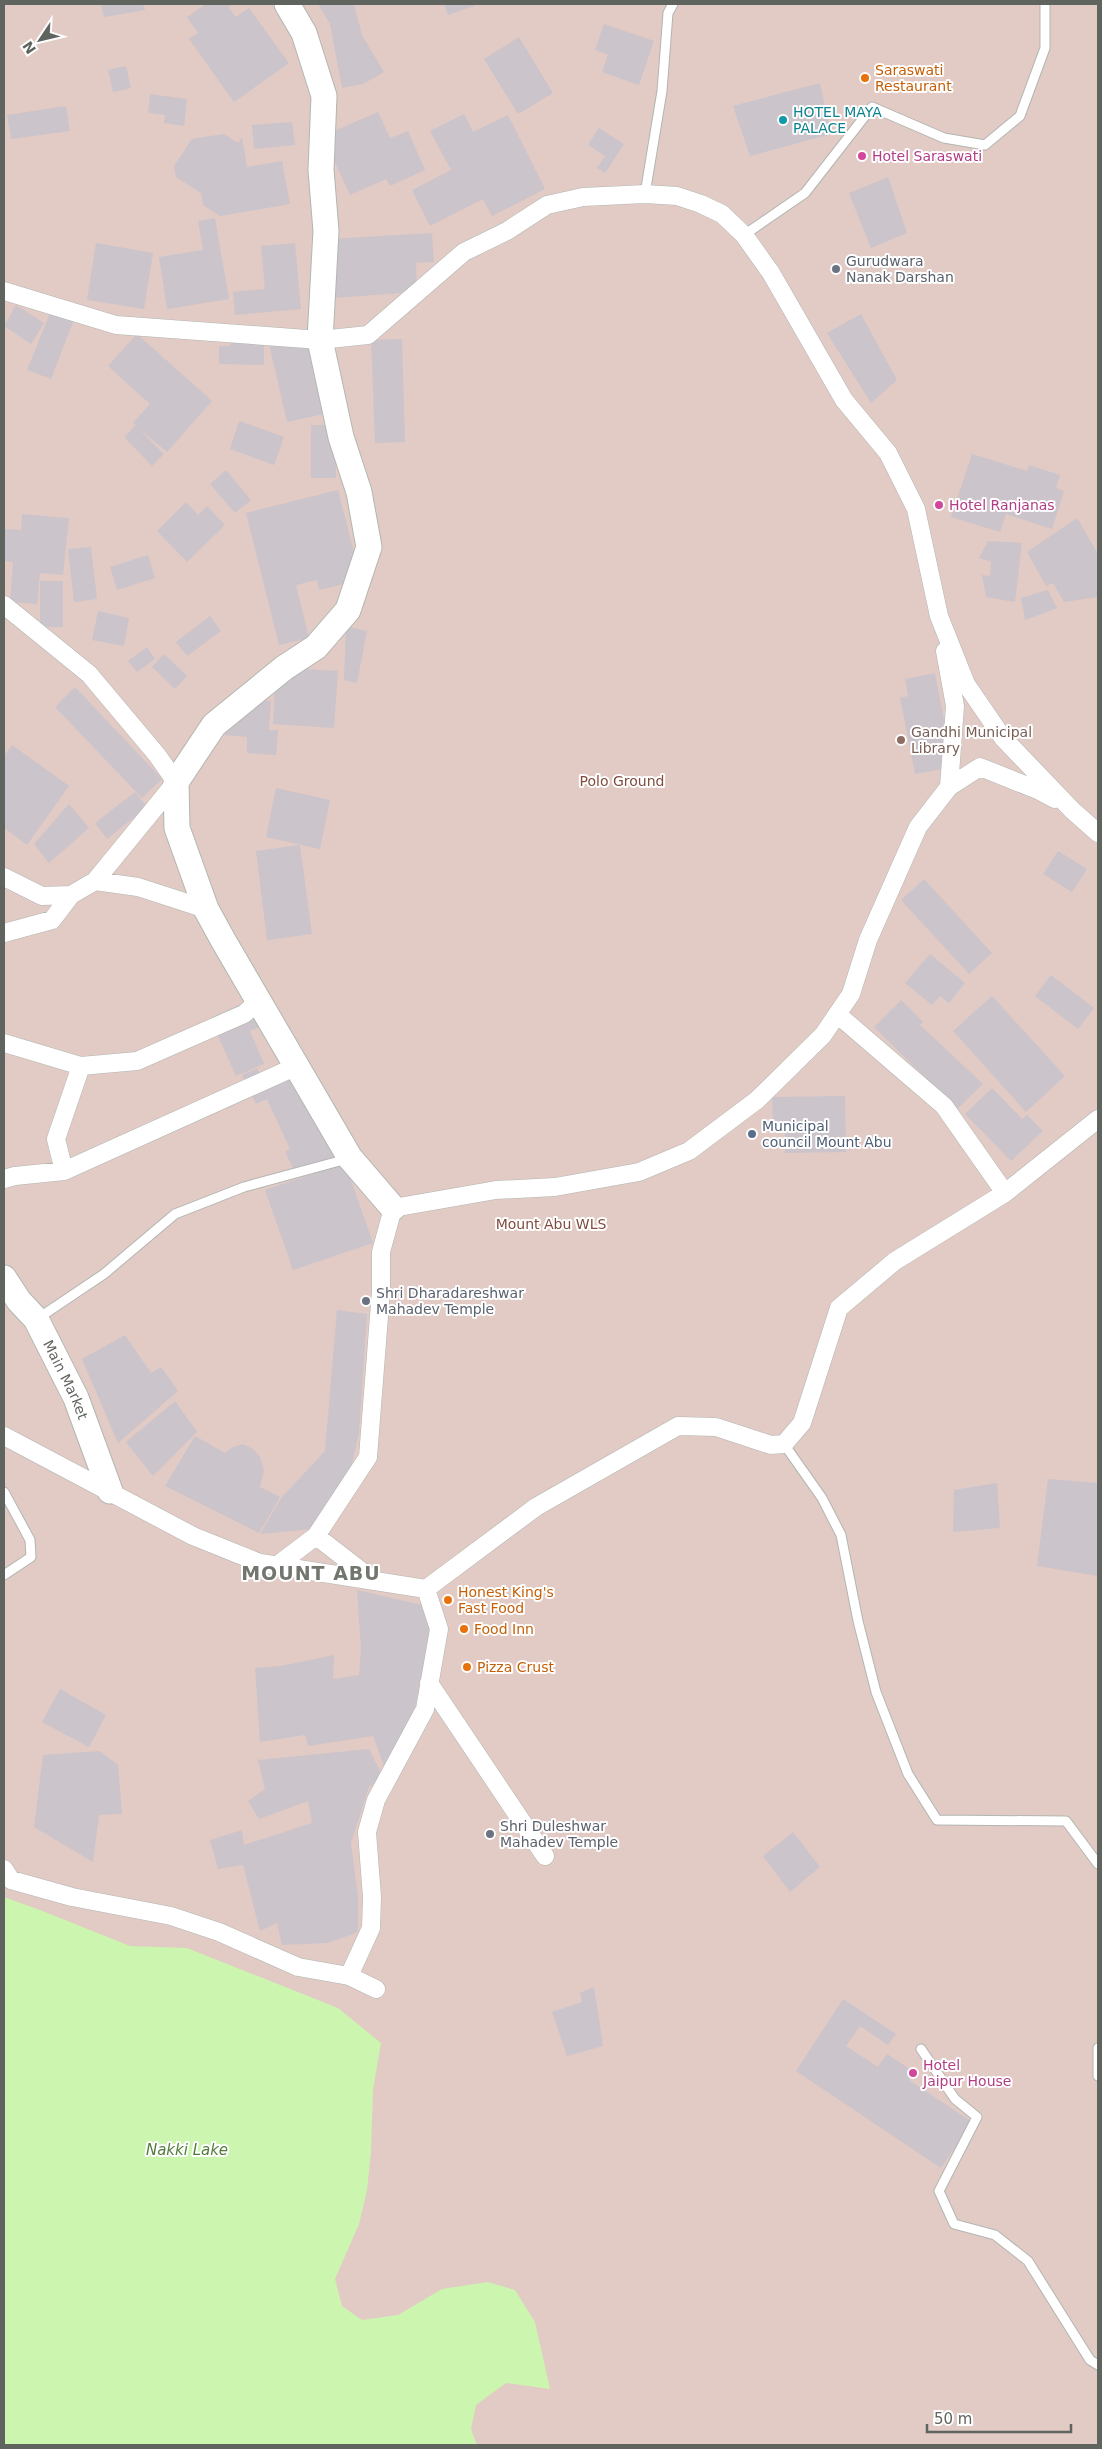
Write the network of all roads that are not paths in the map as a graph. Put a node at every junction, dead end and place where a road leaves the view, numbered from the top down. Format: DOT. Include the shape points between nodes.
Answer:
graph roads {
  1 [pos="287,4"];
  2 [pos="673,4"];
  3 [pos="1045,4"];
  4 [pos="645,194"];
  5 [pos="744,235"];
  6 [pos="4,291"];
  7 [pos="320,340"];
  8 [pos="4,605"];
  9 [pos="938,610"];
  10 [pos="176,782"];
  11 [pos="949,787"];
  12 [pos="1072,810"];
  13 [pos="1098,833"];
  14 [pos="4,877"];
  15 [pos="95,881"];
  16 [pos="71,895"];
  17 [pos="206,909"];
  18 [pos="4,933"];
  19 [pos="260,1000"];
  20 [pos="837,1014"];
  21 [pos="4,1043"];
  22 [pos="80,1066"];
  23 [pos="297,1066"];
  24 [pos="1098,1119"];
  25 [pos="350,1158"];
  26 [pos="64,1171"];
  27 [pos="4,1180"];
  28 [pos="1005,1193"];
  29 [pos="393,1208"];
  30 [pos="4,1278"];
  31 [pos="36,1319"];
  32 [pos="6,1440"];
  33 [pos="784,1444"];
  34 [pos="110,1491"];
  35 [pos="4,1492"];
  36 [pos="316,1536"];
  37 [pos="279,1564"];
  38 [pos="4,1575"];
  39 [pos="374,1581"];
  40 [pos="426,1589"];
  41 [pos="429,1683"];
  42 [pos="545,1856"];
  43 [pos="1098,1864"];
  44 [pos="4,1869"];
  45 [pos="349,1976"];
  46 [pos="376,1989"];
  47 [pos="921,2048"];
  48 [pos="1098,2048"];
  49 [pos="1098,2076"];
  50 [pos="1098,2365"];
  1 -- 7 [label="main road" via="304,33 324,96 321,170 326,231"];
  2 -- 4 [label="lane" via="668,13 662,91"];
  3 -- 5 [label="lane" via="1045,48 1020,116 985,145 944,138 872,107 805,193"];
  4 -- 5 [label="street" via="677,196 701,204 722,214"];
  4 -- 7 [label="street" via="583,197 547,205 507,231 464,252 368,335"];
  5 -- 9 [label="street" via="771,273 844,400 892,461 916,509"];
  6 -- 7 [label="street" via="116,325"];
  7 -- 10 [label="main road" via="341,437 359,492 369,547 348,610 316,647 284,668 214,725"];
  8 -- 10 [label="street" via="90,674 158,755"];
  9 -- 11 [label="street" via="955,706"];
  9 -- 12 [label="street" via="966,684 1003,738"];
  10 -- 15 [label="street"];
  10 -- 17 [label="main road" via="177,828"];
  11 -- 12 [label="street" via="980,767 1040,791"];
  11 -- 20 [label="street" via="918,827 868,940 851,994"];
  12 -- 13 [label="street"];
  14 -- 16 [label="street" via="42,896"];
  15 -- 16 [label="street"];
  15 -- 17 [label="street" via="138,887"];
  16 -- 18 [label="street" via="52,920"];
  17 -- 19 [label="main road"];
  19 -- 22 [label="street" via="244,1014 137,1060"];
  19 -- 23 [label="main road"];
  20 -- 28 [label="street" via="944,1106"];
  20 -- 29 [label="street" via="823,1035 757,1100 689,1151 639,1172 555,1187 496,1190"];
  21 -- 22 [label="street"];
  22 -- 26 [label="street" via="56,1138"];
  23 -- 25 [label="main road"];
  23 -- 26 [label="street"];
  24 -- 28 [label="street"];
  25 -- 29 [label="main road"];
  25 -- 31 [label="lane" via="244,1188 175,1214 104,1274"];
  26 -- 27 [label="street"];
  28 -- 33 [label="street" via="895,1261 839,1308 802,1423"];
  29 -- 36 [label="street" via="381,1252 381,1292 368,1457"];
  30 -- 31 [label="main road, Main Market"];
  31 -- 34 [label="main road, Main Market" via="76,1398"];
  32 -- 34 [label="street"];
  33 -- 40 [label="street" via="771,1445 716,1427 678,1426 536,1506"];
  33 -- 43 [label="lane" via="822,1498 841,1535 876,1692 908,1774 937,1820 1066,1821"];
  34 -- 37 [label="street" via="193,1536 260,1562"];
  35 -- 38 [label="lane" via="30,1540 31,1557"];
  36 -- 37 [label="street"];
  36 -- 39 [label="street"];
  37 -- 39 [label="street"];
  39 -- 40 [label="street"];
  40 -- 41 [label="street" via="439,1629"];
  41 -- 42 [label="street"];
  41 -- 45 [label="street" via="424,1709 376,1800 367,1832 371,1928"];
  44 -- 45 [label="street" via="11,1880 72,1897 171,1916 219,1932 298,1967"];
  45 -- 46 [label="street"];
  47 -- 50 [label="lane" via="955,2099 977,2117 939,2191 954,2224 995,2235 1028,2261 1090,2360"];
  48 -- 49 [label="lane"];
}
